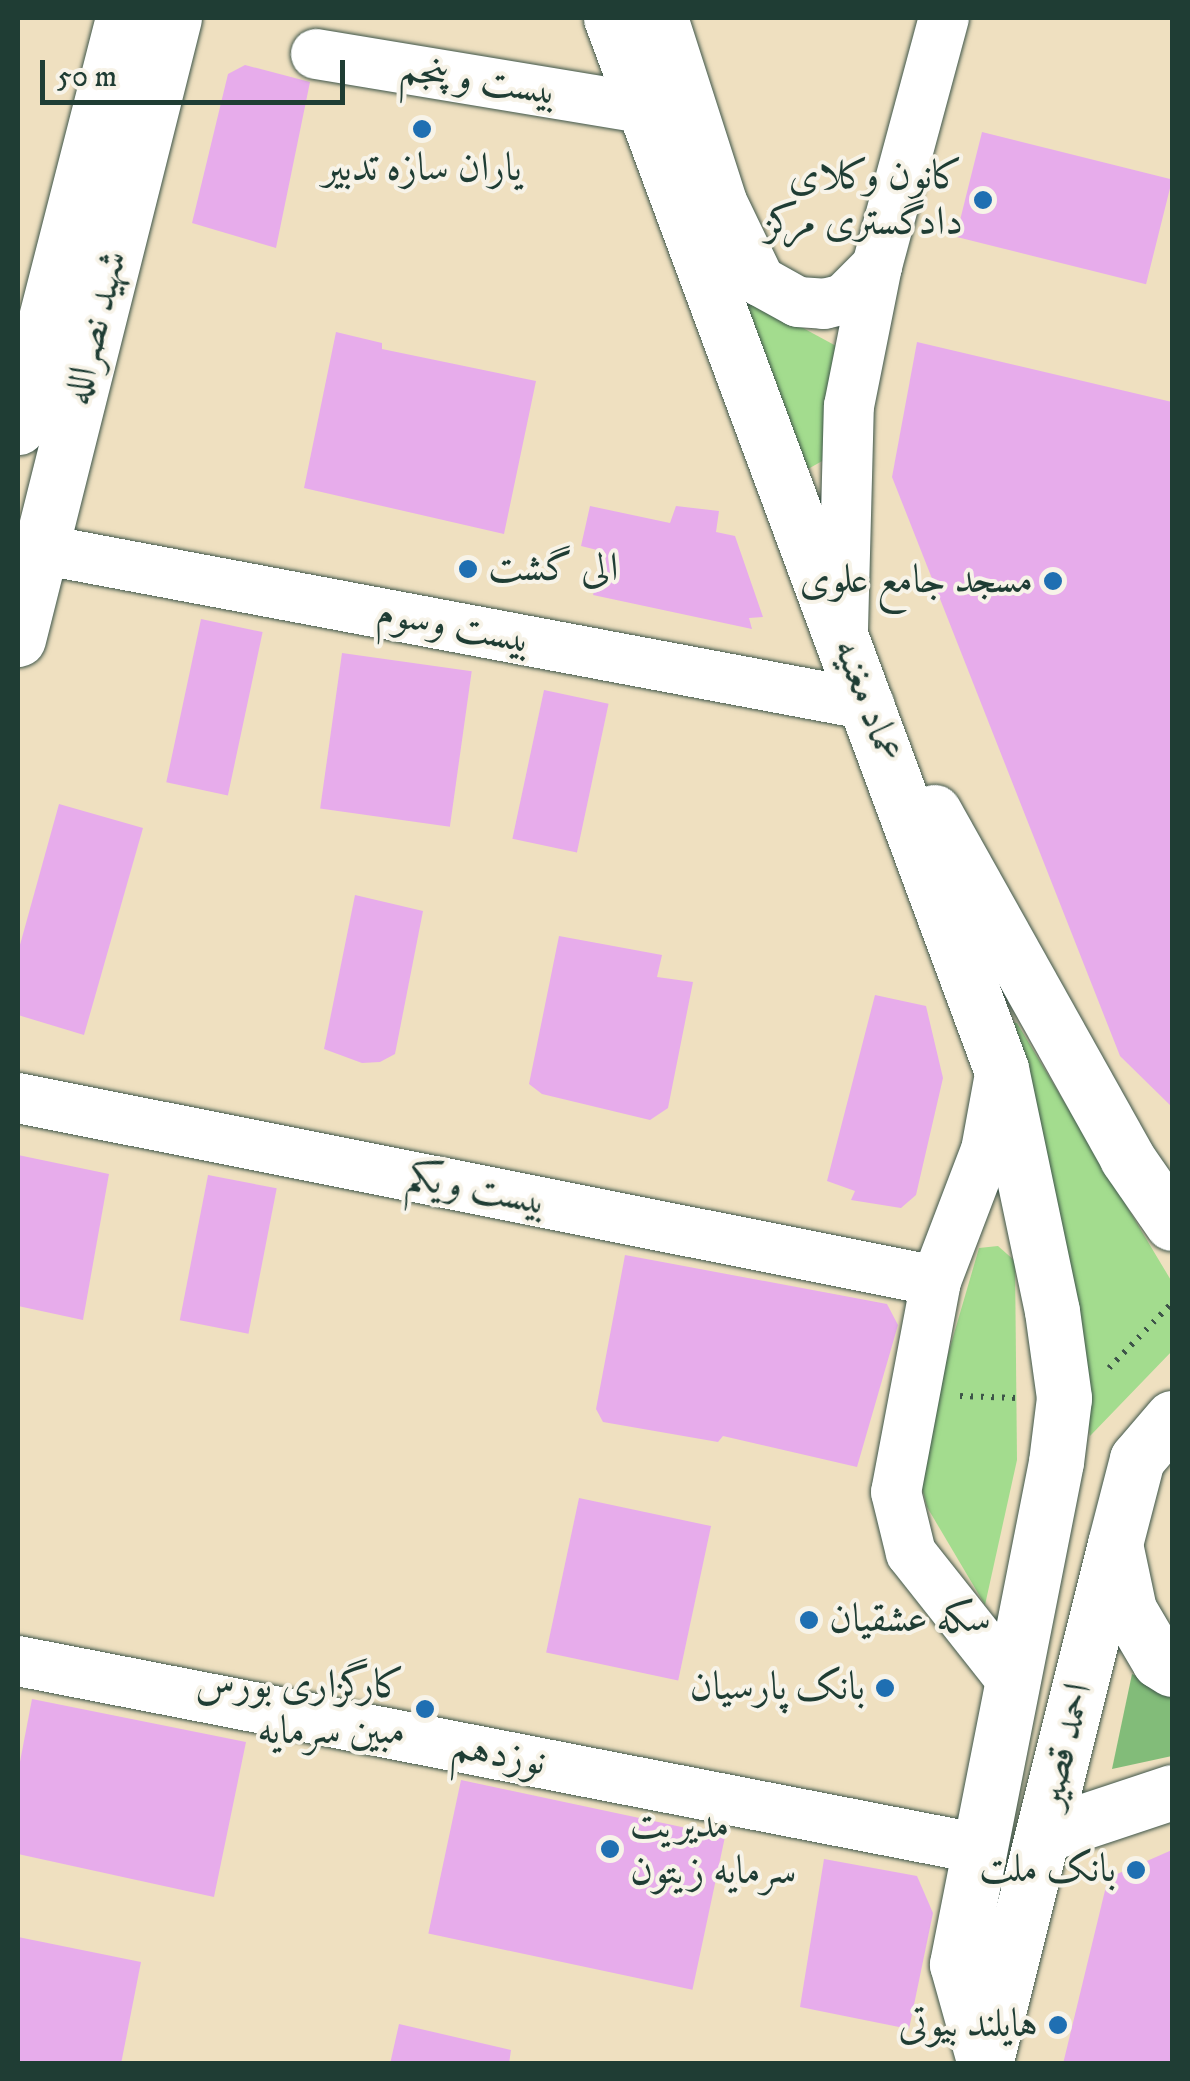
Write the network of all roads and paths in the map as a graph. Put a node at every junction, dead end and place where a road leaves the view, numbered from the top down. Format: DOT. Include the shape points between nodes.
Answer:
graph roads {
  1 [pos="611,18"];
  2 [pos="663,18"];
  3 [pos="944,18"];
  4 [pos="151,19"];
  5 [pos="316,54"];
  6 [pos="642,108"];
  7 [pos="702,208"];
  8 [pos="877,266"];
  9 [pos="18,427"];
  10 [pos="29,547"];
  11 [pos="843,637"];
  12 [pos="18,639"];
  13 [pos="869,706"];
  14 [pos="900,786"];
  15 [pos="1001,1069"];
  16 [pos="18,1098"];
  17 [pos="1150,1161"];
  18 [pos="1172,1224"];
  19 [pos="936,1282"];
  20 [pos="1172,1303"];
  21 [pos="1106,1371"];
  22 [pos="948,1396"];
  23 [pos="1024,1398"];
  24 [pos="1172,1418"];
  25 [pos="1115,1544"];
  26 [pos="18,1661"];
  27 [pos="1172,1669"];
  28 [pos="1010,1677"];
  29 [pos="1172,1792"];
  30 [pos="1043,1835"];
  31 [pos="981,1849"];
  32 [pos="985,2064"];
  1 -- 6 [label="main road, عماد مغنیه"];
  2 -- 7 [label="street, عماد مغنیه"];
  3 -- 8 [label="street"];
  4 -- 9 [label="main road, شهید نصرالله"];
  4 -- 10 [label="main road, شهید نصرالله"];
  5 -- 6 [label="street, بیست و پنجم"];
  6 -- 7 [label="main road, عماد مغنیه"];
  7 -- 8 [label="street, عماد مغنیه" via="773,292 798,302 844,298"];
  7 -- 11 [label="main road, عماد مغنیه"];
  8 -- 11 [label="street" via="844,452"];
  10 -- 12 [label="main road, شهید نصرالله"];
  10 -- 13 [label="street, بیست وسوم"];
  11 -- 13 [label="main road, عماد مغنیه"];
  13 -- 14 [label="main road, عماد مغنیه"];
  14 -- 15 [label="main road"];
  14 -- 17 [label="main road, عماد مغنیه" via="939,814"];
  15 -- 19 [label="street" via="986,1150"];
  15 -- 28 [label="main road" via="1064,1398"];
  16 -- 19 [label="street, بیست ویکم"];
  17 -- 18 [label="main road, عماد مغنیه"];
  19 -- 28 [label="street" via="896,1492 912,1553"];
  20 -- 21 [label="path"];
  22 -- 23 [label="path"];
  24 -- 25 [label="main road, احمد قصیر" via="1137,1459"];
  25 -- 27 [label="main road" via="1129,1610 1159,1660"];
  25 -- 30 [label="main road, احمد قصیر"];
  26 -- 31 [label="street, نوزدهم"];
  28 -- 31 [label="main road"];
  29 -- 30 [label="main road"];
  30 -- 32 [label="main road, احمد قصیر"];
  31 -- 32 [label="main road" via="957,1964"];
}
